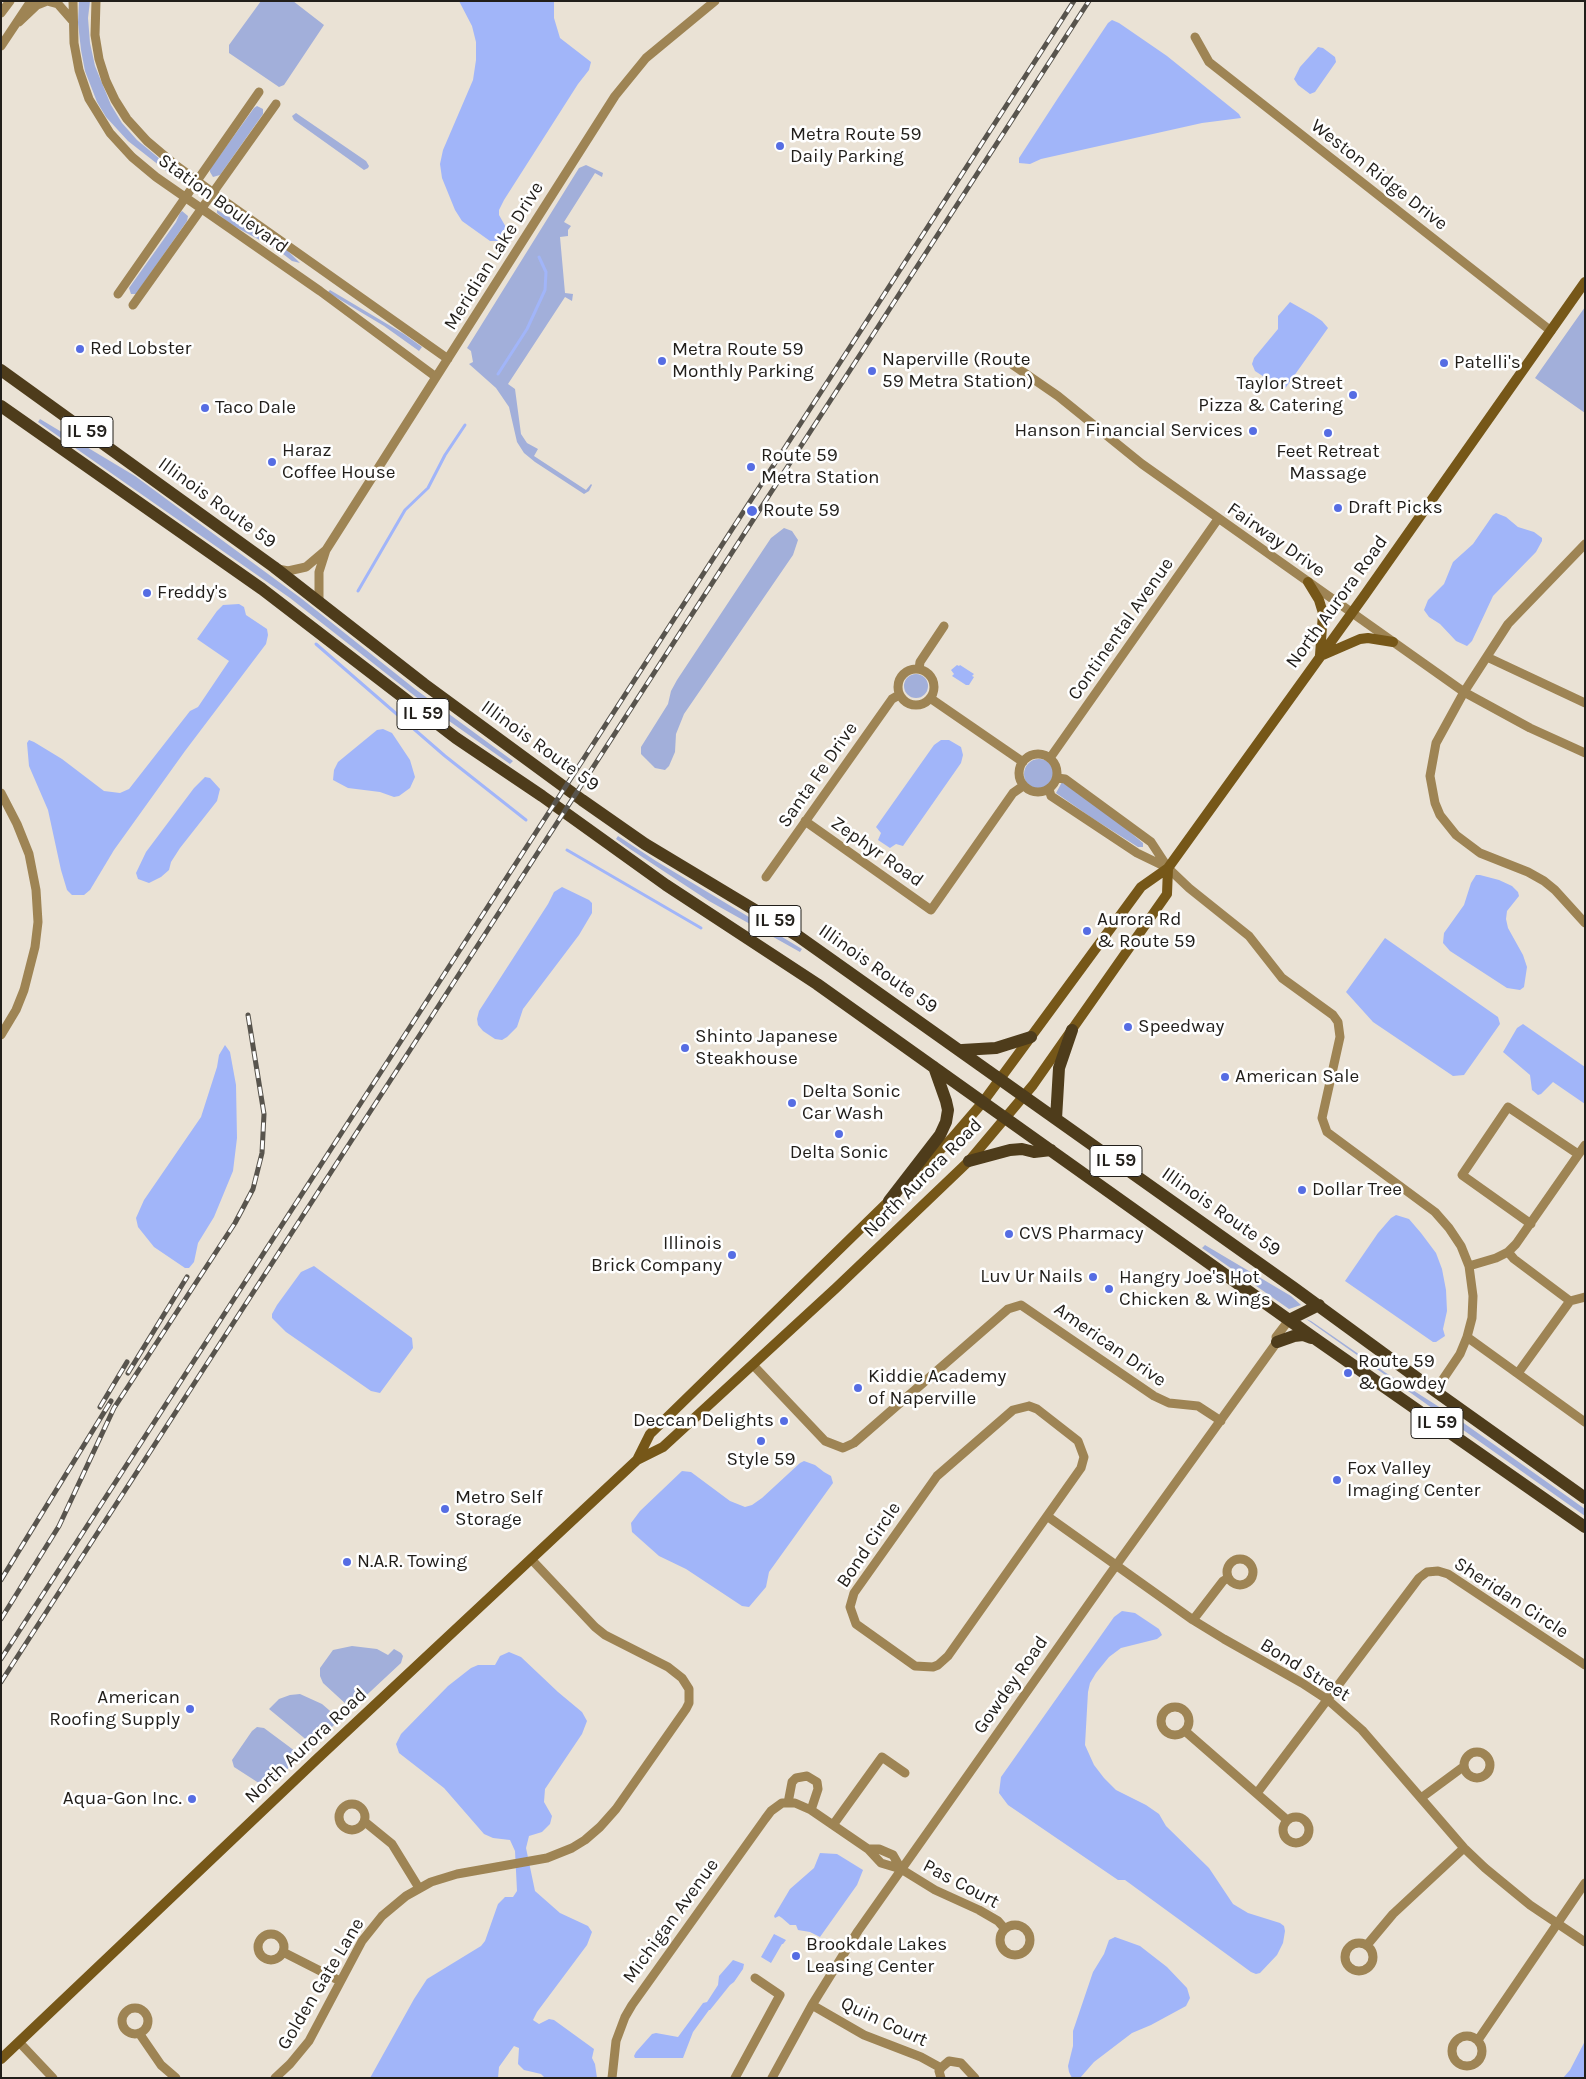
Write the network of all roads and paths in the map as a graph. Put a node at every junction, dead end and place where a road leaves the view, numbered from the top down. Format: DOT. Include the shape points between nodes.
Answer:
graph roads {
  1 [pos="10,1"];
  2 [pos="31,1"];
  3 [pos="73,1"];
  4 [pos="96,1"];
  5 [pos="715,1"];
  6 [pos="1,13"];
  7 [pos="72,20"];
  8 [pos="19,22"];
  9 [pos="1196,37"];
  10 [pos="1,46"];
  11 [pos="259,92"];
  12 [pos="276,104"];
  13 [pos="197,181"];
  14 [pos="214,193"];
  15 [pos="186,198"];
  16 [pos="202,210"];
  17 [pos="1585,282"];
  18 [pos="118,294"];
  19 [pos="133,305"];
  20 [pos="1551,331"];
  21 [pos="448,359"];
  22 [pos="1013,365"];
  23 [pos="1,370"];
  24 [pos="436,377"];
  25 [pos="1,406"];
  26 [pos="1218,519"];
  27 [pos="1585,544"];
  28 [pos="326,550"];
  29 [pos="274,567"];
  30 [pos="1308,582"];
  31 [pos="318,601"];
  32 [pos="1352,613"];
  33 [pos="944,626"];
  34 [pos="1393,642"];
  35 [pos="1320,656"];
  36 [pos="1487,657"];
  37 [pos="919,669"];
  38 [pos="1464,692"];
  39 [pos="899,695"];
  40 [pos="930,698"];
  41 [pos="1585,703"];
  42 [pos="1585,753"];
  43 [pos="1050,758"];
  44 [pos="1022,762"];
  45 [pos="1057,778"];
  46 [pos="1023,786"];
  47 [pos="1049,789"];
  48 [pos="1,793"];
  49 [pos="805,821"];
  50 [pos="1168,868"];
  51 [pos="766,877"];
  52 [pos="1585,923"];
  53 [pos="1072,1030"];
  54 [pos="1,1035"];
  55 [pos="1031,1037"];
  56 [pos="962,1050"];
  57 [pos="934,1067"];
  58 [pos="1000,1079"];
  59 [pos="1024,1096"];
  60 [pos="983,1102"];
  61 [pos="1056,1118"];
  62 [pos="1006,1119"];
  63 [pos="1585,1145"];
  64 [pos="1050,1150"];
  65 [pos="1578,1154"];
  66 [pos="969,1161"];
  67 [pos="889,1201"];
  68 [pos="1531,1224"];
  69 [pos="1508,1252"];
  70 [pos="1469,1266"];
  71 [pos="1585,1297"];
  72 [pos="1570,1301"];
  73 [pos="1319,1305"];
  74 [pos="1289,1320"];
  75 [pos="1467,1337"];
  76 [pos="1317,1340"];
  77 [pos="1277,1342"];
  78 [pos="753,1365"];
  79 [pos="1518,1373"];
  80 [pos="1435,1392"];
  81 [pos="1221,1420"];
  82 [pos="1585,1422"];
  83 [pos="637,1460"];
  84 [pos="1585,1498"];
  85 [pos="1047,1516"];
  86 [pos="1585,1527"];
  87 [pos="531,1559"];
  88 [pos="1116,1566"];
  89 [pos="1228,1578"];
  90 [pos="1193,1620"];
  91 [pos="1585,1665"];
  92 [pos="1328,1700"];
  93 [pos="1185,1731"];
  94 [pos="1464,1767"];
  95 [pos="905,1773"];
  96 [pos="1257,1793"];
  97 [pos="1421,1798"];
  98 [pos="788,1803"];
  99 [pos="811,1810"];
  100 [pos="1287,1820"];
  101 [pos="365,1822"];
  102 [pos="833,1825"];
  103 [pos="1464,1848"];
  104 [pos="901,1869"];
  105 [pos="1585,1883"];
  106 [pos="419,1888"];
  107 [pos="1557,1924"];
  108 [pos="1005,1929"];
  109 [pos="1585,1942"];
  110 [pos="1367,1945"];
  111 [pos="283,1952"];
  112 [pos="755,1978"];
  113 [pos="340,1981"];
  114 [pos="812,2006"];
  115 [pos="140,2033"];
  116 [pos="1478,2040"];
  117 [pos="19,2042"];
  118 [pos="1,2059"];
  119 [pos="941,2068"];
  120 [pos="53,2078"];
  121 [pos="176,2078"];
  122 [pos="275,2078"];
  123 [pos="612,2078"];
  124 [pos="735,2078"];
  125 [pos="772,2078"];
  126 [pos="941,2078"];
  127 [pos="975,2078"];
  1 -- 6 [label="street"];
  2 -- 8 [label="street"];
  3 -- 7 [label="street, Station Boulevard"];
  4 -- 13 [label="street, Station Boulevard" via="98,59 115,100 147,141"];
  5 -- 21 [label="street, Meridian Lake Drive" via="646,58 615,96"];
  7 -- 8 [label="street" via="58,4 47,1 37,5"];
  7 -- 15 [label="street, Station Boulevard" via="79,70 100,119 132,157"];
  8 -- 10 [label="street"];
  9 -- 20 [label="street, Weston Ridge Drive" via="1209,62"];
  11 -- 13 [label="street"];
  12 -- 14 [label="street"];
  13 -- 14 [label="street, Station Boulevard"];
  13 -- 15 [label="street"];
  14 -- 16 [label="street"];
  14 -- 21 [label="street, Station Boulevard"];
  15 -- 16 [label="street, Station Boulevard"];
  15 -- 18 [label="street"];
  16 -- 19 [label="street"];
  16 -- 24 [label="street, Station Boulevard" via="320,291"];
  17 -- 20 [label="main road, North Aurora Road"];
  20 -- 32 [label="main road, North Aurora Road"];
  21 -- 24 [label="street, Meridian Lake Drive"];
  22 -- 26 [label="street, Fairway Drive"];
  23 -- 29 [label="main road, Illinois Route 59 / IL 59"];
  24 -- 28 [label="street, Meridian Lake Drive"];
  25 -- 57 [label="main road, Illinois Route 59 / IL 59" via="262,589 456,738"];
  26 -- 30 [label="street, Fairway Drive"];
  26 -- 43 [label="street, Continental Avenue"];
  27 -- 36 [label="street" via="1508,624"];
  28 -- 29 [label="street, Meridian Lake Drive" via="302,568 288,571"];
  28 -- 31 [label="street, Meridian Lake Drive" via="319,572"];
  29 -- 31 [label="main road, Illinois Route 59 / IL 59"];
  30 -- 32 [label="street, Fairway Drive"];
  30 -- 35 [label="main road" via="1323,613"];
  31 -- 56 [label="main road, Illinois Route 59 / IL 59" via="432,690 616,824 798,936"];
  32 -- 34 [label="street, Fairway Drive"];
  32 -- 35 [label="main road, North Aurora Road"];
  33 -- 37 [label="street" via="920,662"];
  34 -- 35 [label="main road" via="1360,639"];
  34 -- 38 [label="street, Fairway Drive"];
  35 -- 50 [label="main road, North Aurora Road"];
  36 -- 38 [label="street"];
  36 -- 41 [label="street"];
  37 -- 39 [label="street" via="908,670 900,678"];
  37 -- 40 [label="street" via="933,680"];
  38 -- 42 [label="street, Fairway Drive"];
  38 -- 52 [label="street" via="1433,750 1430,776 1440,815 1467,845 1544,881"];
  39 -- 40 [label="street" via="914,705"];
  39 -- 49 [label="street, Santa Fe Drive" via="892,699"];
  40 -- 44 [label="street"];
  43 -- 44 [label="street" via="1034,754"];
  43 -- 45 [label="street" via="1056,767"];
  44 -- 46 [label="street" via="1019,774"];
  45 -- 47 [label="street"];
  45 -- 50 [label="street" via="1065,779 1151,842"];
  46 -- 47 [label="street" via="1032,792"];
  46 -- 49 [label="street, Zephyr Road" via="1013,793 931,910"];
  47 -- 50 [label="street" via="1051,796 1136,853"];
  48 -- 54 [label="street" via="29,854 38,922 24,990"];
  49 -- 51 [label="street, Santa Fe Drive"];
  50 -- 53 [label="main road, North Aurora Road" via="1167,894"];
  50 -- 55 [label="main road, North Aurora Road" via="1141,887"];
  50 -- 70 [label="street" via="1239,926 1282,978 1333,1015 1338,1022 1340,1037 1322,1118 1326,1132 1435,1212 1461,1246"];
  53 -- 59 [label="main road, North Aurora Road"];
  53 -- 61 [label="main road" via="1059,1068"];
  55 -- 56 [label="main road" via="996,1048"];
  55 -- 58 [label="main road, North Aurora Road"];
  56 -- 58 [label="main road, Illinois Route 59 / IL 59"];
  57 -- 60 [label="main road, Illinois Route 59 / IL 59"];
  57 -- 67 [label="main road" via="948,1110 946,1122 940,1135"];
  58 -- 59 [label="main road, Illinois Route 59 / IL 59"];
  58 -- 60 [label="main road, North Aurora Road"];
  59 -- 61 [label="main road, Illinois Route 59 / IL 59"];
  59 -- 62 [label="main road, North Aurora Road"];
  60 -- 62 [label="main road, Illinois Route 59 / IL 59"];
  60 -- 67 [label="main road, North Aurora Road" via="939,1152"];
  61 -- 73 [label="main road, Illinois Route 59 / IL 59"];
  62 -- 64 [label="main road, Illinois Route 59 / IL 59"];
  62 -- 66 [label="main road, North Aurora Road"];
  63 -- 65 [label="street"];
  64 -- 66 [label="main road" via="1010,1150"];
  64 -- 74 [label="main road, Illinois Route 59 / IL 59"];
  65 -- 68 [label="street"];
  65 -- 68 [label="street" via="1508,1107 1467,1167 1462,1175"];
  66 -- 78 [label="main road, North Aurora Road"];
  67 -- 83 [label="main road, North Aurora Road" via="650,1434"];
  68 -- 69 [label="street"];
  69 -- 70 [label="street"];
  69 -- 72 [label="street"];
  70 -- 75 [label="street" via="1473,1296"];
  71 -- 72 [label="street"];
  72 -- 79 [label="street"];
  73 -- 74 [label="main road"];
  73 -- 80 [label="main road, Illinois Route 59 / IL 59"];
  74 -- 76 [label="main road, Illinois Route 59 / IL 59"];
  74 -- 77 [label="street, Gowdey Road" via="1276,1337"];
  75 -- 79 [label="street"];
  75 -- 80 [label="street"];
  76 -- 77 [label="main road" via="1303,1335"];
  76 -- 86 [label="main road, Illinois Route 59 / IL 59"];
  77 -- 81 [label="street, Gowdey Road"];
  78 -- 81 [label="street, American Drive" via="825,1441 843,1448 854,1443 1008,1309 1021,1304 1154,1396 1169,1403 1198,1406"];
  78 -- 83 [label="main road, North Aurora Road" via="663,1447"];
  79 -- 82 [label="street"];
  80 -- 84 [label="main road, Illinois Route 59 / IL 59"];
  81 -- 88 [label="street, Gowdey Road"];
  83 -- 87 [label="main road, North Aurora Road"];
  85 -- 85 [label="street, Bond Circle" via="948,1656 938,1665 924,1668 911,1664 854,1620 850,1607 854,1592 937,1476 1004,1417 1022,1407 1037,1409 1074,1436 1083,1452 1081,1468"];
  85 -- 88 [label="street, Bond Street"];
  87 -- 106 [label="street, Golden Gate Lane" via="605,1635 676,1673 686,1684 689,1703 681,1719 608,1819 585,1840 541,1860 457,1874"];
  87 -- 117 [label="main road, North Aurora Road"];
  88 -- 90 [label="street, Bond Street"];
  88 -- 104 [label="street, Gowdey Road"];
  89 -- 90 [label="street"];
  90 -- 92 [label="street, Bond Street"];
  91 -- 92 [label="street, Sheridan Circle" via="1448,1574 1432,1571 1419,1578"];
  92 -- 96 [label="street, Sheridan Circle"];
  92 -- 97 [label="street, Bond Street" via="1362,1730"];
  93 -- 96 [label="street"];
  94 -- 97 [label="street"];
  95 -- 102 [label="street" via="882,1757"];
  96 -- 100 [label="street"];
  97 -- 103 [label="street, Bond Street"];
  98 -- 99 [label="street"];
  98 -- 99 [label="street" via="792,1782 807,1776 817,1782 818,1789"];
  98 -- 123 [label="street, Michigan Avenue" via="782,1803 765,1818 624,2017 616,2040"];
  99 -- 102 [label="street"];
  101 -- 106 [label="street" via="392,1844"];
  102 -- 104 [label="street" via="868,1849 893,1855"];
  103 -- 107 [label="street, Bond Street" via="1507,1888"];
  103 -- 110 [label="street" via="1393,1914"];
  104 -- 108 [label="street, Pas Court" via="935,1890 979,1910"];
  104 -- 114 [label="street, Gowdey Road"];
  105 -- 107 [label="street"];
  106 -- 113 [label="street, Golden Gate Lane" via="372,1926"];
  107 -- 109 [label="street, Bond Street"];
  107 -- 116 [label="street"];
  111 -- 113 [label="street"];
  112 -- 124 [label="street" via="780,1995"];
  113 -- 122 [label="street, Golden Gate Lane" via="309,2041"];
  114 -- 119 [label="street, Quin Court" via="864,2035"];
  114 -- 125 [label="street, Gowdey Road"];
  115 -- 121 [label="street" via="161,2065"];
  117 -- 118 [label="main road, North Aurora Road"];
  117 -- 120 [label="street"];
  119 -- 126 [label="street, Quin Court"];
  119 -- 127 [label="street, Quin Court" via="949,2061 961,2063"];
}
